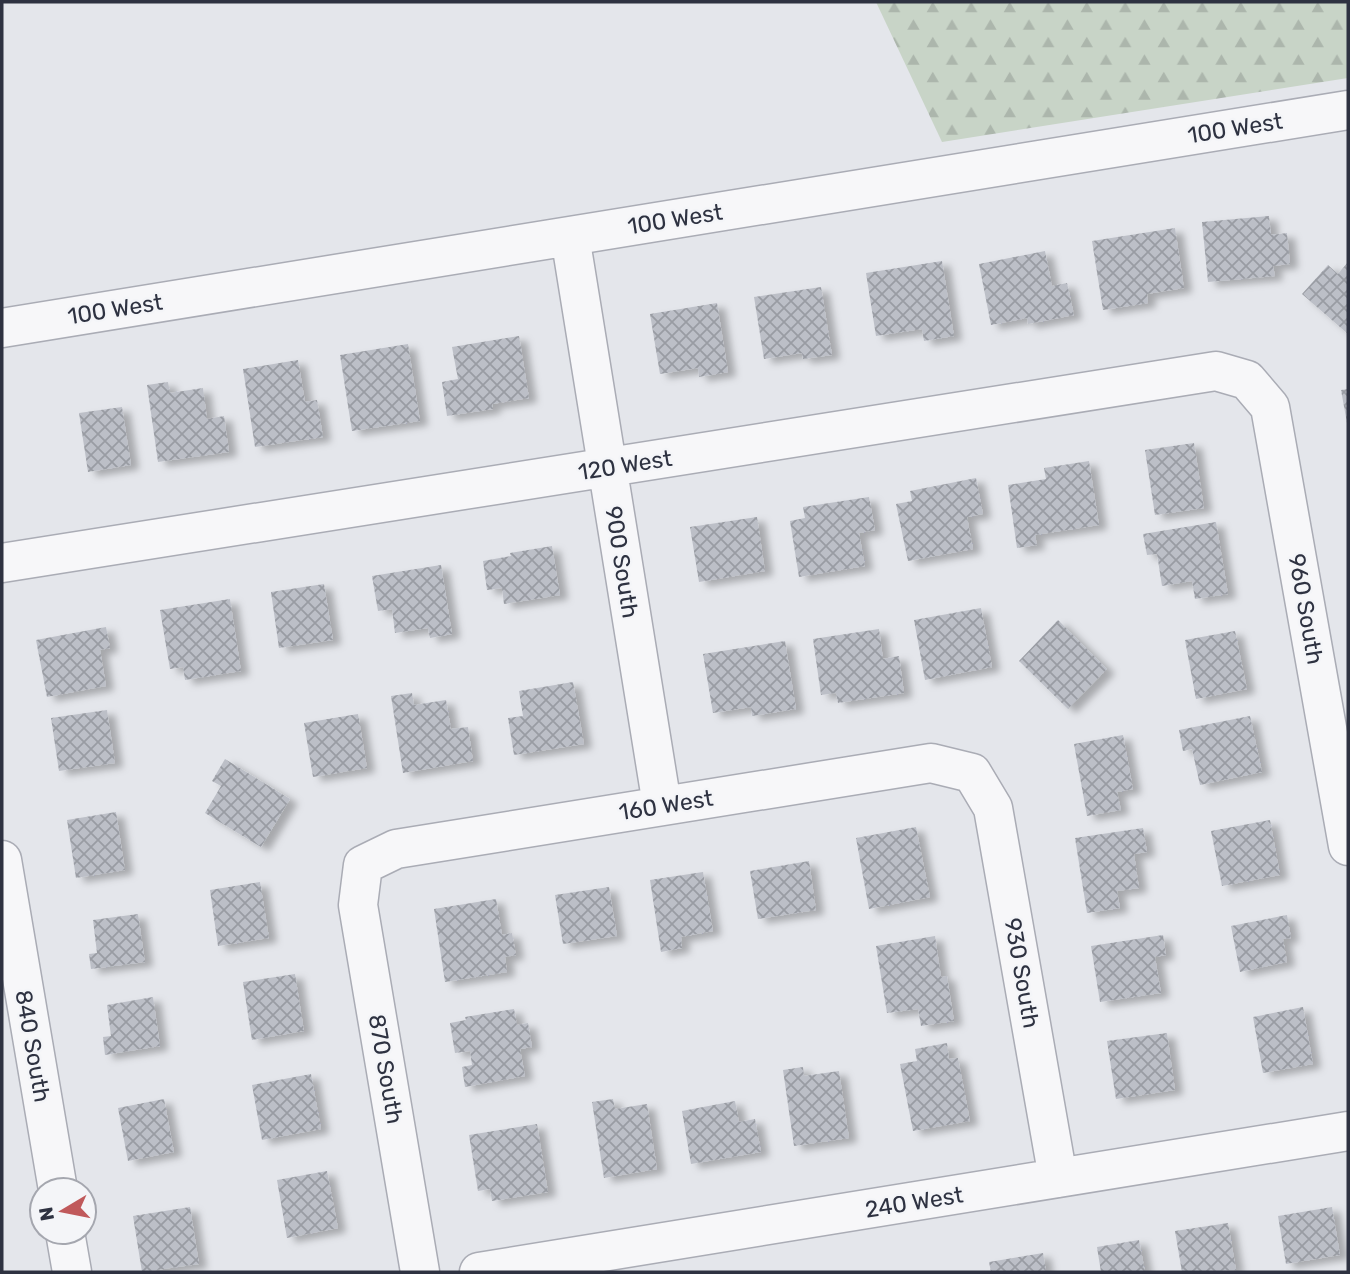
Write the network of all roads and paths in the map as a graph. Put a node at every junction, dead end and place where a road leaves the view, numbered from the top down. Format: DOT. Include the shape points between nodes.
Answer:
graph roads {
  1 [pos="1348,110"];
  2 [pos="570,236"];
  3 [pos="2,328"];
  4 [pos="1247,380"];
  5 [pos="607,468"];
  6 [pos="2,563"];
  7 [pos="972,773"];
  8 [pos="663,805"];
  9 [pos="1348,846"];
  10 [pos="2,860"];
  11 [pos="363,865"];
  12 [pos="1348,1131"];
  13 [pos="56,1176"];
  14 [pos="1058,1178"];
  15 [pos="67,1246"];
  16 [pos="72,1272"];
  17 [pos="420,1272"];
  18 [pos="479,1272"];
  1 -- 2 [label="street, 100 West"];
  2 -- 3 [label="street, 100 West"];
  2 -- 5 [label="street, 900 South"];
  4 -- 5 [label="street, 120 West" via="1216,371"];
  4 -- 9 [label="street, 960 South" via="1270,407"];
  5 -- 6 [label="street, 120 West"];
  5 -- 8 [label="street, 900 South"];
  7 -- 8 [label="street, 160 West" via="931,763"];
  7 -- 14 [label="street, 930 South" via="993,808"];
  8 -- 11 [label="street, 160 West" via="396,849"];
  10 -- 13 [label="street, 840 South"];
  11 -- 17 [label="street, 870 South" via="358,905"];
  12 -- 14 [label="street, 240 West"];
  14 -- 18 [label="street, 240 West"];
  15 -- 16 [label="street"];
}
